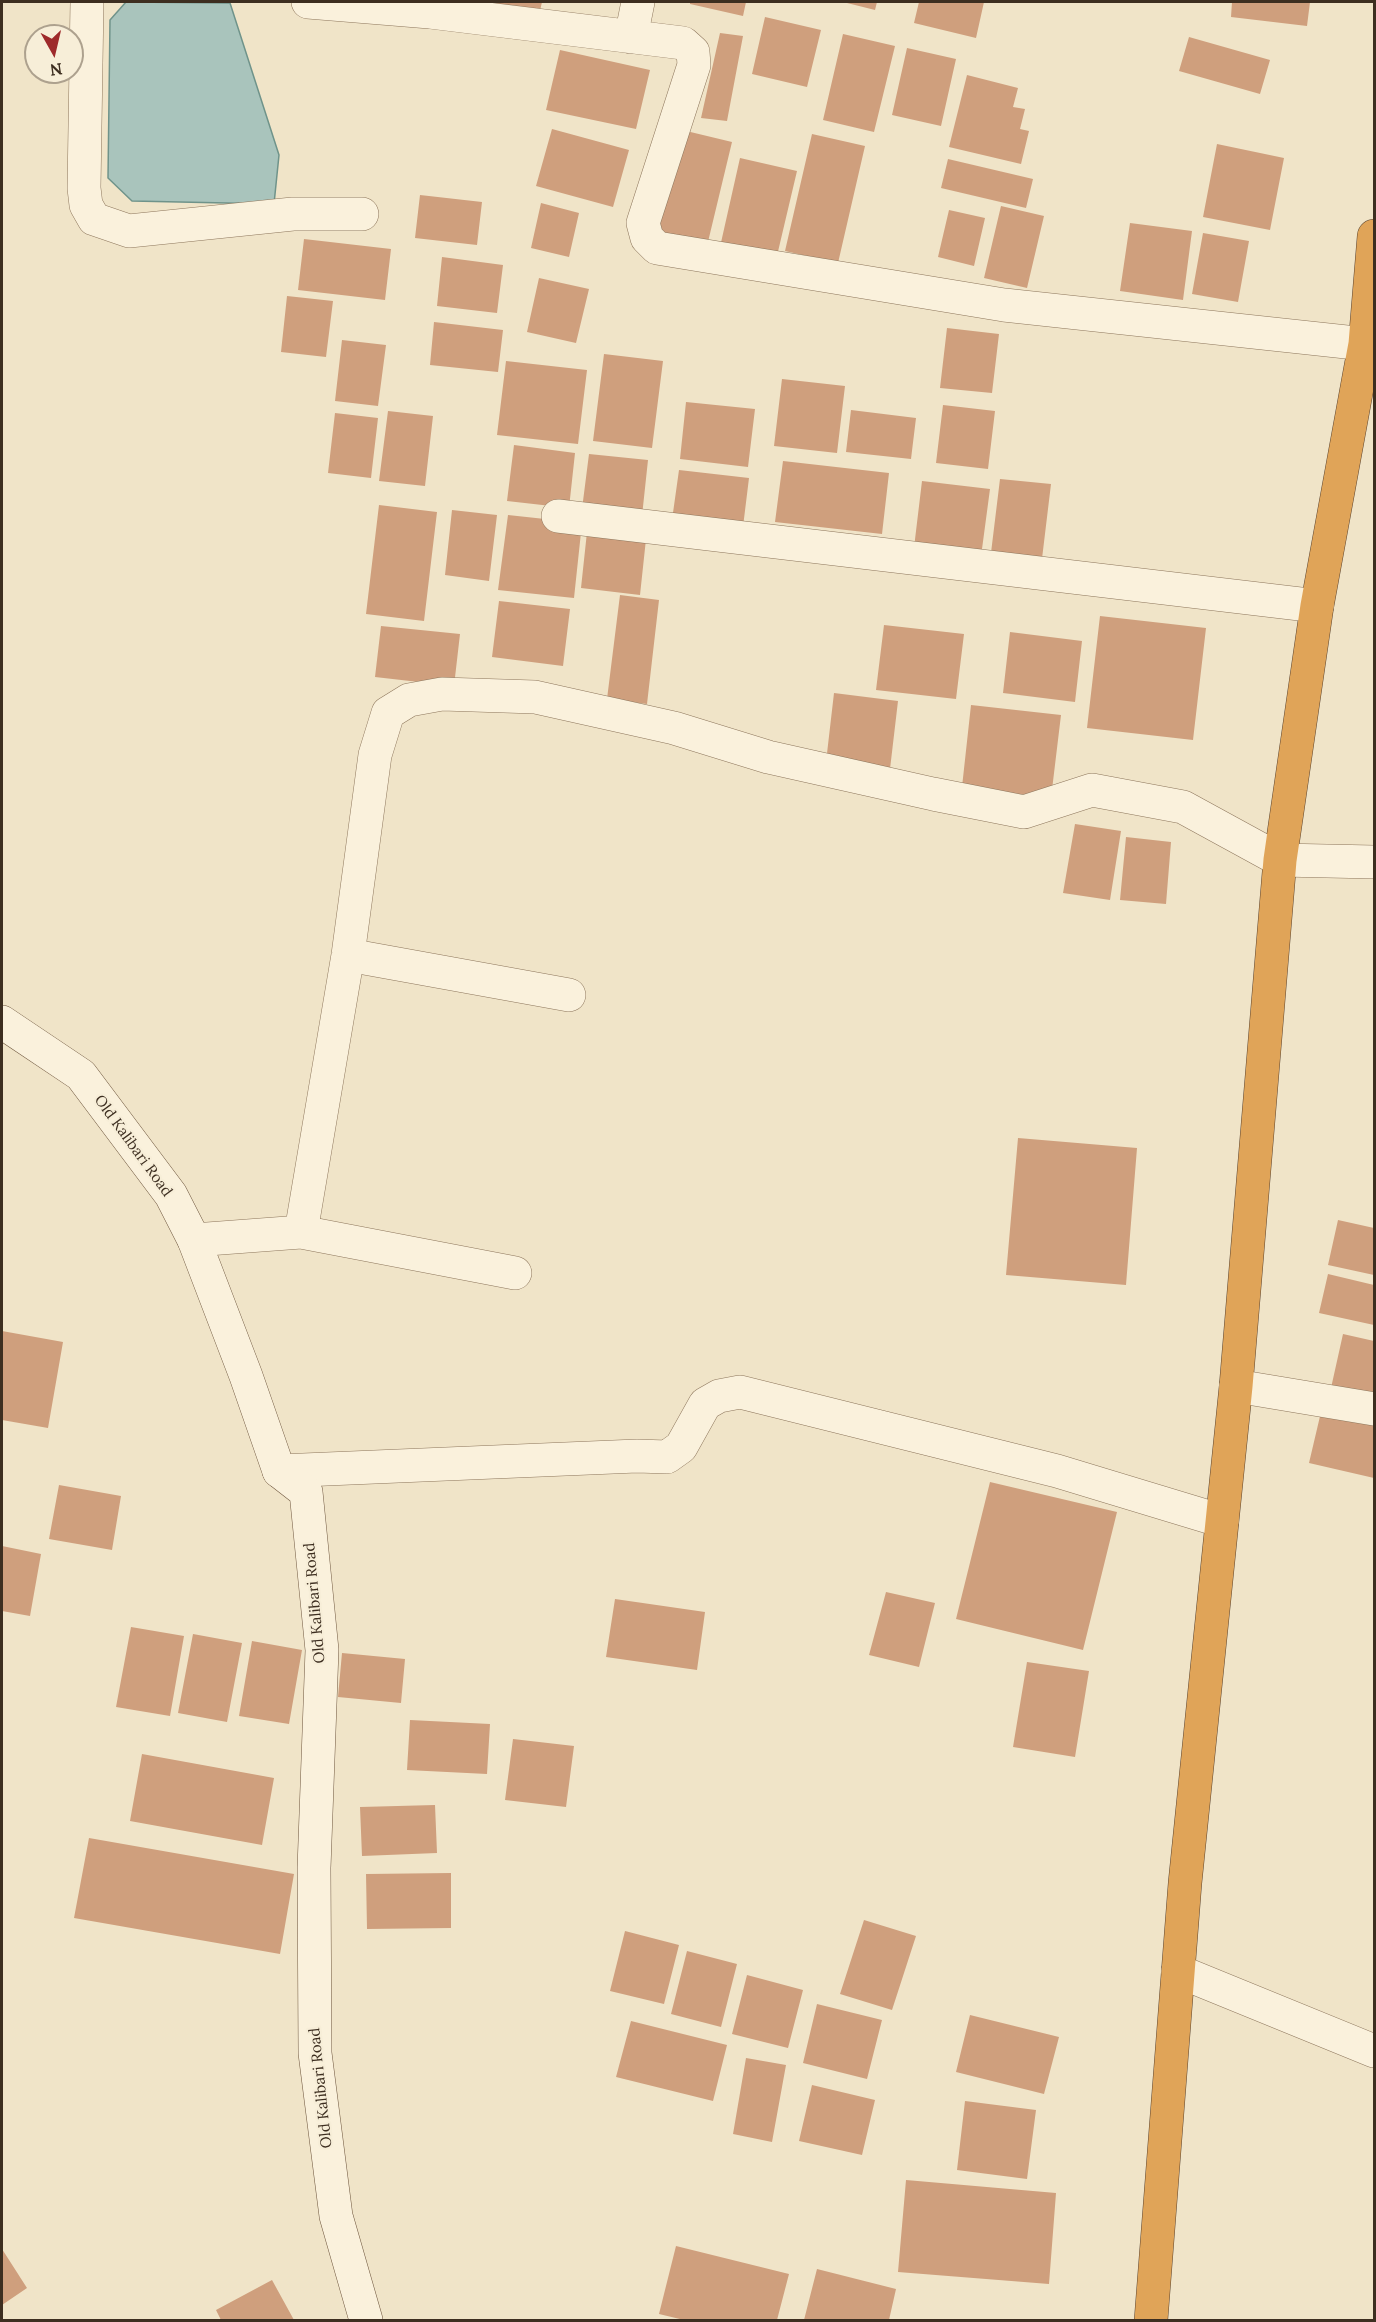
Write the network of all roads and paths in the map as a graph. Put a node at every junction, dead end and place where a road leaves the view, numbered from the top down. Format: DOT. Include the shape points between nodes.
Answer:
graph roads {
  1 [pos="87,2"];
  2 [pos="308,2"];
  3 [pos="638,2"];
  4 [pos="631,37"];
  5 [pos="362,214"];
  6 [pos="1374,236"];
  7 [pos="1365,344"];
  8 [pos="558,516"];
  9 [pos="1317,606"];
  10 [pos="1280,860"];
  11 [pos="1374,862"];
  12 [pos="348,955"];
  13 [pos="569,994"];
  14 [pos="2,1022"];
  15 [pos="301,1232"];
  16 [pos="194,1240"];
  17 [pos="515,1273"];
  18 [pos="1236,1386"];
  19 [pos="1374,1409"];
  20 [pos="279,1471"];
  21 [pos="1222,1521"];
  22 [pos="1178,1971"];
  23 [pos="1374,2050"];
  24 [pos="366,2320"];
  25 [pos="1151,2320"];
  1 -- 5 [label="street" via="84,188 86,205 94,219 129,231 292,214"];
  2 -- 4 [label="street" via="430,12"];
  3 -- 4 [label="street"];
  4 -- 7 [label="street" via="683,44 693,52 694,65 643,223 647,238 657,248 1004,305"];
  6 -- 7 [label="highway"];
  7 -- 9 [label="highway"];
  8 -- 9 [label="street"];
  9 -- 10 [label="highway"];
  10 -- 11 [label="street"];
  10 -- 12 [label="street" via="1183,807 1092,790 1024,812 768,757 674,728 535,697 442,694 409,700 388,714 375,755"];
  10 -- 18 [label="highway"];
  12 -- 13 [label="street"];
  12 -- 15 [label="street"];
  14 -- 16 [label="street, Old Kalibari Road" via="81,1075 171,1195"];
  15 -- 16 [label="street"];
  15 -- 17 [label="street"];
  16 -- 20 [label="street, Old Kalibari Road"];
  18 -- 19 [label="street"];
  18 -- 21 [label="highway"];
  20 -- 21 [label="street" via="667,1457 681,1447 705,1404 719,1396 740,1392 1057,1471"];
  20 -- 24 [label="street, Old Kalibari Road" via="306,1492 322,1650 314,1868 315,2053 336,2216"];
  21 -- 22 [label="highway"];
  22 -- 23 [label="street"];
  22 -- 25 [label="highway"];
}
